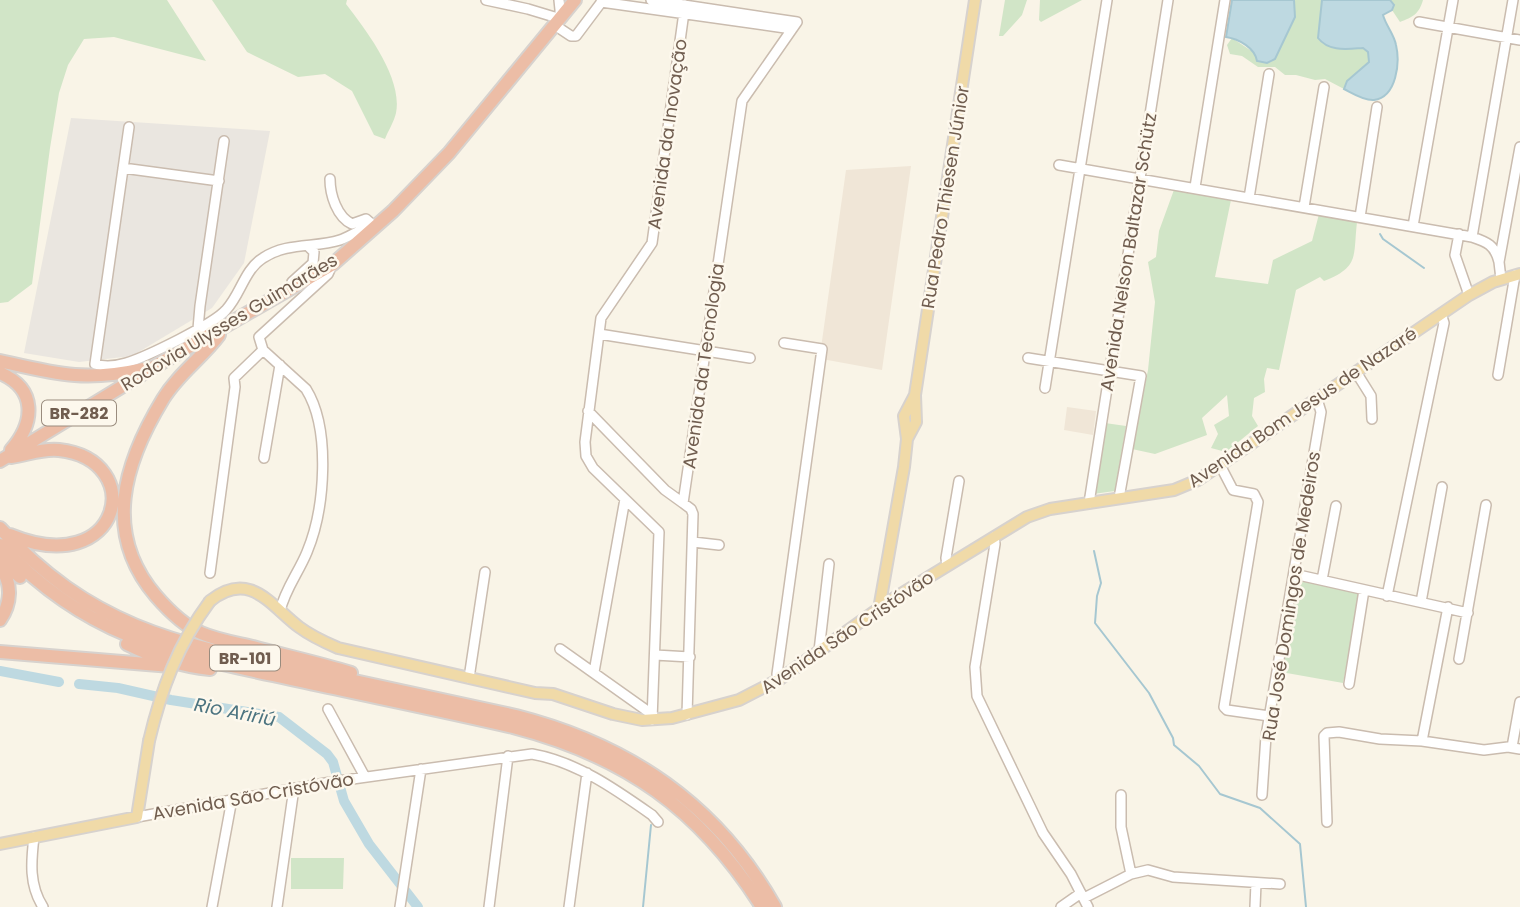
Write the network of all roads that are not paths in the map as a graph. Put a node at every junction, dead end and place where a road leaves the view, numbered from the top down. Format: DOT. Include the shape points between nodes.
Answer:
graph roads {
  1 [pos="486,0"];
  2 [pos="559,0"];
  3 [pos="575,0"];
  4 [pos="651,0"];
  5 [pos="975,0"];
  6 [pos="1107,0"];
  7 [pos="1168,0"];
  8 [pos="1225,0"];
  9 [pos="1453,0"];
  10 [pos="1513,0"];
  11 [pos="602,1"];
  12 [pos="685,9"];
  13 [pos="559,22"];
  14 [pos="1419,22"];
  15 [pos="1448,27"];
  16 [pos="1506,38"];
  17 [pos="1520,40"];
  18 [pos="1269,74"];
  19 [pos="1324,87"];
  20 [pos="1377,107"];
  21 [pos="129,127"];
  22 [pos="224,141"];
  23 [pos="1520,147"];
  24 [pos="1059,165"];
  25 [pos="123,168"];
  26 [pos="1080,168"];
  27 [pos="1140,178"];
  28 [pos="330,179"];
  29 [pos="219,181"];
  30 [pos="1195,187"];
  31 [pos="1249,198"];
  32 [pos="1304,207"];
  33 [pos="1360,217"];
  34 [pos="1413,226"];
  35 [pos="375,227"];
  36 [pos="1459,234"];
  37 [pos="1472,237"];
  38 [pos="309,247"];
  39 [pos="1499,262"];
  40 [pos="332,264"];
  41 [pos="1517,274"];
  42 [pos="1501,279"];
  43 [pos="287,291"];
  44 [pos="1469,295"];
  45 [pos="1441,314"];
  46 [pos="225,326"];
  47 [pos="198,329"];
  48 [pos="599,334"];
  49 [pos="784,343"];
  50 [pos="264,350"];
  51 [pos="706,351"];
  52 [pos="750,358"];
  53 [pos="1028,358"];
  54 [pos="0,360"];
  55 [pos="1049,361"];
  56 [pos="280,365"];
  57 [pos="153,367"];
  58 [pos="1109,371"];
  59 [pos="1356,372"];
  60 [pos="0,373"];
  61 [pos="1498,375"];
  62 [pos="1045,388"];
  63 [pos="1317,399"];
  64 [pos="588,411"];
  65 [pos="1372,419"];
  66 [pos="264,458"];
  67 [pos="2,460"];
  68 [pos="1220,465"];
  69 [pos="959,481"];
  70 [pos="686,486"];
  71 [pos="1442,487"];
  72 [pos="668,491"];
  73 [pos="1119,498"];
  74 [pos="625,499"];
  75 [pos="684,500"];
  76 [pos="1089,503"];
  77 [pos="1486,505"];
  78 [pos="1336,506"];
  79 [pos="637,510"];
  80 [pos="619,523"];
  81 [pos="1,535"];
  82 [pos="994,537"];
  83 [pos="693,542"];
  84 [pos="719,545"];
  85 [pos="0,558"];
  86 [pos="829,564"];
  87 [pos="947,566"];
  88 [pos="0,567"];
  89 [pos="485,572"];
  90 [pos="210,573"];
  91 [pos="1294,574"];
  92 [pos="1322,580"];
  93 [pos="884,583"];
  94 [pos="1364,590"];
  95 [pos="900,595"];
  96 [pos="1387,596"];
  97 [pos="1421,602"];
  98 [pos="1448,607"];
  99 [pos="879,609"];
  100 [pos="280,611"];
  101 [pos="1468,613"];
  102 [pos="0,620"];
  103 [pos="561,649"];
  104 [pos="819,651"];
  105 [pos="0,652"];
  106 [pos="655,655"];
  107 [pos="690,657"];
  108 [pos="1459,659"];
  109 [pos="188,667"];
  110 [pos="594,672"];
  111 [pos="276,676"];
  112 [pos="469,678"];
  113 [pos="780,679"];
  114 [pos="1349,684"];
  115 [pos="394,690"];
  116 [pos="1520,702"];
  117 [pos="328,709"];
  118 [pos="687,715"];
  119 [pos="1269,716"];
  120 [pos="652,718"];
  121 [pos="1422,741"];
  122 [pos="1516,748"];
  123 [pos="508,756"];
  124 [pos="421,769"];
  125 [pos="587,773"];
  126 [pos="365,777"];
  127 [pos="294,788"];
  128 [pos="1121,795"];
  129 [pos="1262,795"];
  130 [pos="232,799"];
  131 [pos="137,817"];
  132 [pos="658,822"];
  133 [pos="1327,822"];
  134 [pos="34,837"];
  135 [pos="0,844"];
  136 [pos="1131,874"];
  137 [pos="1256,883"];
  138 [pos="1280,884"];
  139 [pos="1085,899"];
  140 [pos="44,907"];
  141 [pos="212,907"];
  142 [pos="276,907"];
  143 [pos="400,907"];
  144 [pos="489,907"];
  145 [pos="569,907"];
  146 [pos="762,907"];
  147 [pos="775,907"];
  148 [pos="1061,907"];
  149 [pos="1255,907"];
  1 -- 13 [label="street"];
  2 -- 13 [label="street"];
  3 -- 13 [label="highway, Rodovia Ulysses Guimarães / BR-282"];
  4 -- 12 [label="street"];
  5 -- 93 [label="main road, Rua Pedro Thiesen Júnior" via="915,395 912,410 904,416 909,431"];
  6 -- 26 [label="street"];
  7 -- 27 [label="street, Avenida Nelson Baltazar Schütz"];
  8 -- 30 [label="street"];
  9 -- 15 [label="street"];
  10 -- 16 [label="street"];
  11 -- 12 [label="street"];
  11 -- 13 [label="street" via="576,36"];
  12 -- 48 [label="street, Avenida da Inovação" via="652,243 601,318"];
  12 -- 51 [label="street, Avenida da Tecnologia" via="795,25 742,101"];
  13 -- 35 [label="highway, Rodovia Ulysses Guimarães / BR-282" via="449,153"];
  14 -- 15 [label="street"];
  15 -- 16 [label="street"];
  15 -- 34 [label="street"];
  16 -- 17 [label="street"];
  16 -- 37 [label="street"];
  18 -- 31 [label="street"];
  19 -- 32 [label="street"];
  20 -- 33 [label="street"];
  21 -- 25 [label="street"];
  22 -- 29 [label="street"];
  23 -- 39 [label="street"];
  24 -- 26 [label="street"];
  25 -- 29 [label="street"];
  25 -- 47 [label="street" via="94,364 127,363"];
  26 -- 27 [label="street"];
  26 -- 55 [label="street"];
  27 -- 30 [label="street"];
  27 -- 58 [label="street, Avenida Nelson Baltazar Schütz"];
  28 -- 35 [label="street" via="341,217 352,224 366,219"];
  29 -- 47 [label="street"];
  30 -- 31 [label="street"];
  31 -- 32 [label="street"];
  32 -- 33 [label="street"];
  33 -- 34 [label="street"];
  34 -- 36 [label="street"];
  35 -- 38 [label="street"];
  35 -- 40 [label="highway, Rodovia Ulysses Guimarães / BR-282"];
  36 -- 37 [label="street"];
  36 -- 44 [label="street" via="1455,255"];
  37 -- 39 [label="street" via="1489,243"];
  38 -- 43 [label="street" via="314,252 313,263"];
  38 -- 47 [label="street" via="292,247 262,258 226,311"];
  39 -- 42 [label="street"];
  40 -- 43 [label="highway, Rodovia Ulysses Guimarães / BR-282"];
  40 -- 50 [label="street" via="328,274 261,334"];
  41 -- 42 [label="main road, Avenida Bom Jesus de Nazaré"];
  41 -- 61 [label="street"];
  42 -- 44 [label="main road, Avenida Bom Jesus de Nazaré"];
  43 -- 46 [label="highway, Rodovia Ulysses Guimarães / BR-282"];
  44 -- 45 [label="main road, Avenida Bom Jesus de Nazaré"];
  45 -- 59 [label="main road, Avenida Bom Jesus de Nazaré"];
  45 -- 96 [label="street" via="1444,323"];
  46 -- 57 [label="highway, Rodovia Ulysses Guimarães / BR-282"];
  46 -- 115 [label="highway" via="174,383 140,440 124,505 126,539 137,571 173,614 198,632 342,670"];
  48 -- 51 [label="street"];
  48 -- 64 [label="street, Avenida da Inovação"];
  49 -- 113 [label="street" via="822,349 777,674"];
  50 -- 56 [label="street"];
  50 -- 90 [label="street" via="234,378"];
  51 -- 52 [label="street"];
  51 -- 70 [label="street, Avenida da Tecnologia"];
  53 -- 55 [label="street"];
  54 -- 57 [label="highway" via="90,378"];
  55 -- 58 [label="street"];
  55 -- 62 [label="street"];
  56 -- 66 [label="street"];
  56 -- 100 [label="street" via="306,389 323,444 315,526"];
  57 -- 67 [label="highway, Rodovia Ulysses Guimarães / BR-282"];
  58 -- 73 [label="street" via="1141,376"];
  58 -- 76 [label="street, Avenida Nelson Baltazar Schütz"];
  59 -- 63 [label="main road, Avenida Bom Jesus de Nazaré"];
  59 -- 65 [label="street" via="1371,396"];
  60 -- 67 [label="highway" via="22,391 29,414 25,432"];
  63 -- 68 [label="main road, Avenida Bom Jesus de Nazaré"];
  63 -- 91 [label="street, Rua José Domingos de Medeiros" via="1321,412"];
  64 -- 72 [label="street"];
  64 -- 74 [label="street, Avenida da Inovação" via="586,456"];
  67 -- 81 [label="highway" via="55,449 84,457 107,477 113,501 105,525 80,543"];
  68 -- 73 [label="main road, Avenida Bom Jesus de Nazaré" via="1174,490"];
  68 -- 119 [label="street" via="1233,490 1254,494 1258,502 1224,707"];
  69 -- 87 [label="street"];
  70 -- 72 [label="street"];
  70 -- 75 [label="street, Avenida da Tecnologia"];
  71 -- 97 [label="street"];
  72 -- 75 [label="street"];
  73 -- 76 [label="main road, Avenida Bom Jesus de Nazaré"];
  74 -- 79 [label="street, Avenida da Inovação"];
  74 -- 80 [label="street"];
  75 -- 83 [label="street, Avenida da Tecnologia" via="693,511"];
  76 -- 82 [label="main road, Avenida Bom Jesus de Nazaré" via="1027,517"];
  77 -- 101 [label="street"];
  78 -- 92 [label="street"];
  79 -- 80 [label="street"];
  79 -- 106 [label="street, Avenida da Inovação" via="659,534"];
  80 -- 110 [label="street"];
  81 -- 111 [label="highway, BR-101" via="29,573 85,614 126,636 189,657"];
  81 -- 115 [label="highway, BR-101" via="65,588 137,628 210,650"];
  82 -- 87 [label="main road, Avenida São Cristóvão"];
  82 -- 139 [label="street" via="975,688 1043,833"];
  83 -- 84 [label="street"];
  83 -- 107 [label="street, Avenida da Tecnologia"];
  85 -- 109 [label="highway, BR-101" via="54,604 95,628 145,653"];
  86 -- 104 [label="street"];
  87 -- 95 [label="main road, Avenida São Cristóvão"];
  88 -- 102 [label="highway" via="6,574 9,595"];
  89 -- 112 [label="street"];
  91 -- 92 [label="street"];
  91 -- 119 [label="street, Rua José Domingos de Medeiros"];
  92 -- 94 [label="street"];
  93 -- 95 [label="main road"];
  93 -- 99 [label="main road, Rua Pedro Thiesen Júnior"];
  94 -- 96 [label="street"];
  94 -- 114 [label="street"];
  95 -- 99 [label="main road, Avenida São Cristóvão"];
  96 -- 97 [label="street"];
  97 -- 98 [label="street"];
  98 -- 101 [label="street"];
  98 -- 121 [label="street"];
  99 -- 104 [label="main road, Avenida São Cristóvão"];
  100 -- 112 [label="main road, Avenida São Cristóvão" via="338,648"];
  100 -- 131 [label="main road, Avenida São Cristóvão, bridge" via="267,598 250,591 232,591 210,601 172,664 162,691"];
  101 -- 108 [label="street"];
  103 -- 110 [label="street"];
  104 -- 113 [label="main road, Avenida São Cristóvão"];
  105 -- 109 [label="highway"];
  106 -- 107 [label="street"];
  106 -- 120 [label="street, Avenida da Inovação"];
  107 -- 118 [label="street, Avenida da Tecnologia"];
  109 -- 111 [label="highway, BR-101"];
  110 -- 120 [label="street"];
  111 -- 146 [label="highway, BR-101" via="513,727 601,757 656,790 694,821 729,859"];
  112 -- 120 [label="main road, Avenida São Cristóvão" via="562,697 626,718"];
  113 -- 118 [label="main road, Avenida São Cristóvão" via="739,701"];
  115 -- 147 [label="highway, BR-101" via="541,722 591,739 635,762 677,790 714,824"];
  116 -- 122 [label="street"];
  117 -- 126 [label="street"];
  118 -- 120 [label="main road, Avenida São Cristóvão"];
  119 -- 129 [label="street, Rua José Domingos de Medeiros"];
  121 -- 122 [label="street" via="1484,750"];
  121 -- 133 [label="street" via="1327,733"];
  123 -- 124 [label="street, Avenida São Cristóvão"];
  123 -- 125 [label="street, Avenida São Cristóvão" via="540,755"];
  123 -- 144 [label="street"];
  124 -- 126 [label="street, Avenida São Cristóvão"];
  124 -- 143 [label="street"];
  125 -- 132 [label="street, Avenida São Cristóvão"];
  125 -- 145 [label="street"];
  126 -- 127 [label="street, Avenida São Cristóvão"];
  127 -- 130 [label="street, Avenida São Cristóvão"];
  127 -- 142 [label="street"];
  128 -- 136 [label="street" via="1121,827"];
  130 -- 131 [label="street, Avenida São Cristóvão"];
  130 -- 141 [label="street"];
  131 -- 134 [label="main road, Avenida São Cristóvão"];
  134 -- 135 [label="main road, Avenida São Cristóvão"];
  134 -- 140 [label="street" via="32,877"];
  136 -- 137 [label="street" via="1153,870 1173,877"];
  136 -- 139 [label="street"];
  137 -- 138 [label="street"];
  137 -- 149 [label="street"];
  139 -- 148 [label="street"];
}
